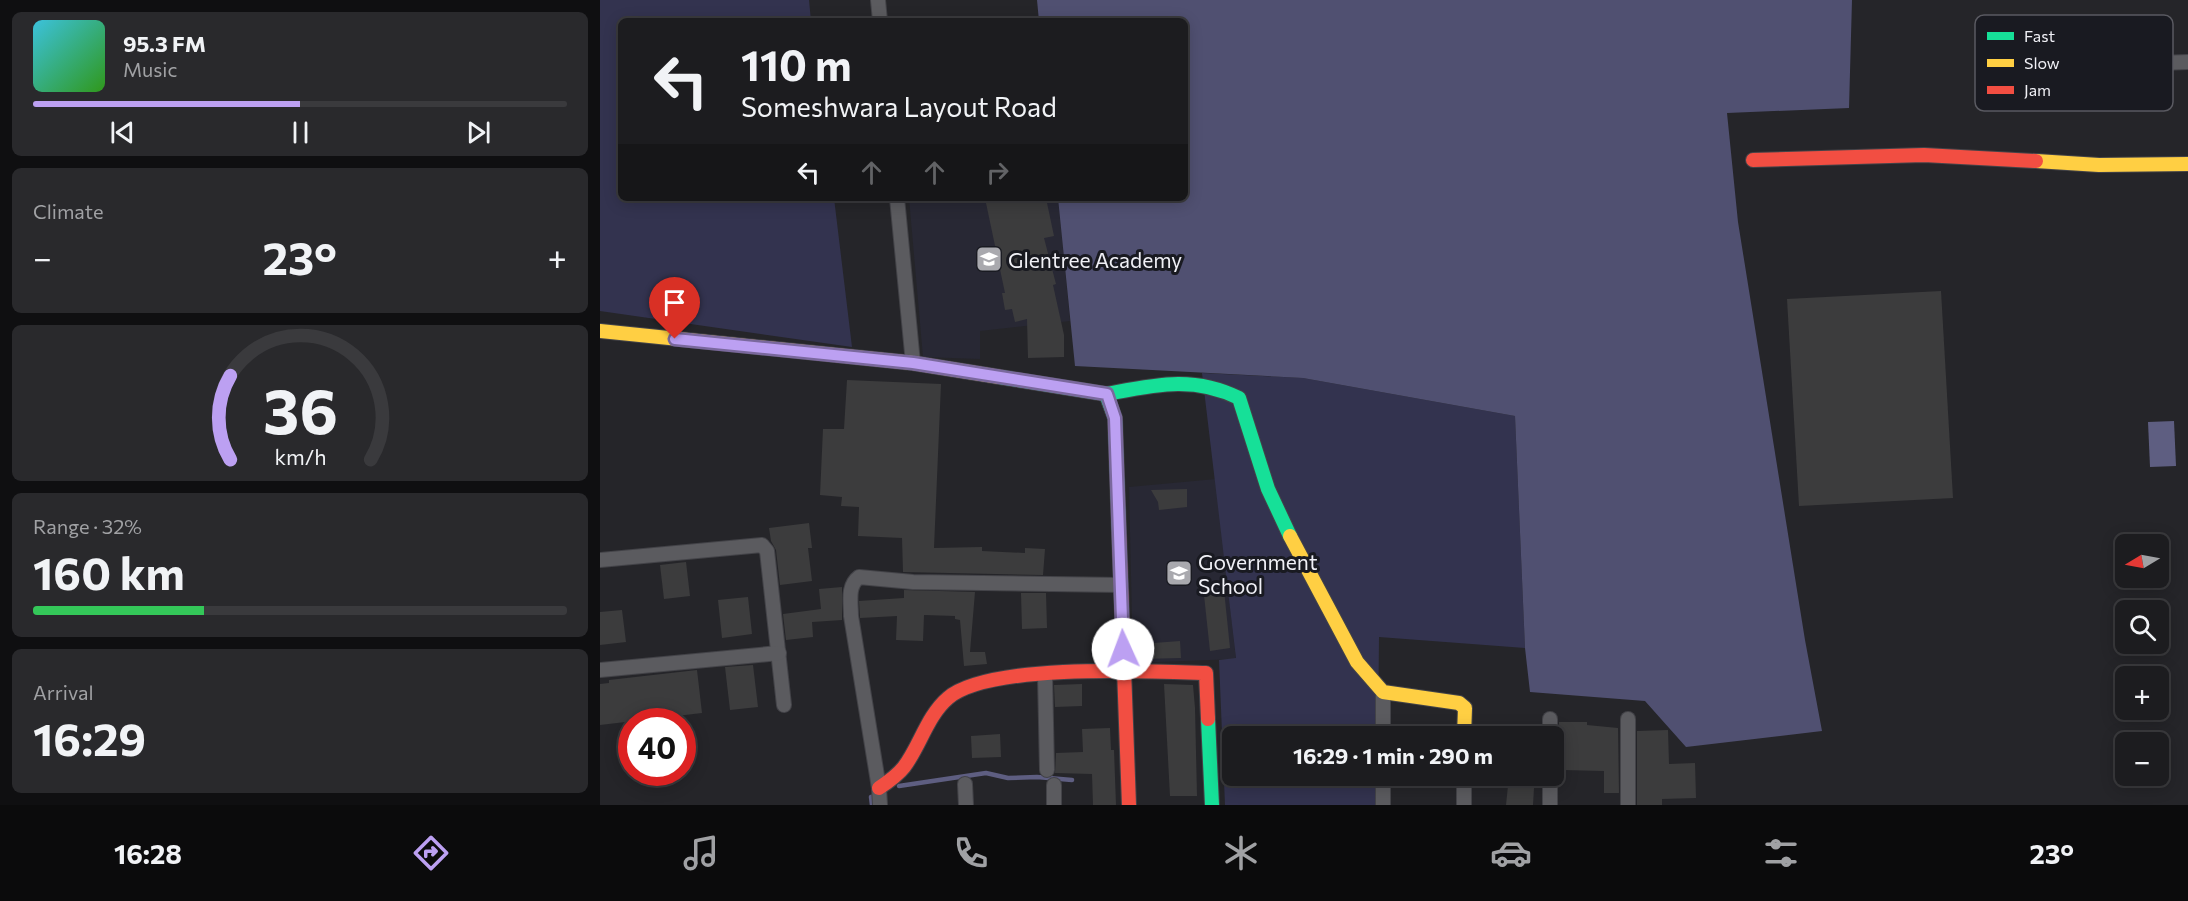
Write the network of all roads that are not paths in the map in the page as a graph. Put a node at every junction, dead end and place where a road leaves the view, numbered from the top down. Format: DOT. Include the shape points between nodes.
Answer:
graph roads {
  1 [pos="878,0"];
  2 [pos="880,18"];
  3 [pos="2188,62"];
  4 [pos="2173,63"];
  5 [pos="1753,160"];
  6 [pos="2188,164"];
  7 [pos="897,201"];
  8 [pos="600,331"];
  9 [pos="913,363"];
  10 [pos="1107,394"];
  11 [pos="600,560"];
  12 [pos="1121,585"];
  13 [pos="778,653"];
  14 [pos="600,670"];
  15 [pos="1124,671"];
  16 [pos="1045,675"];
  17 [pos="1383,692"];
  18 [pos="784,705"];
  19 [pos="1550,718"];
  20 [pos="1628,719"];
  21 [pos="1383,726"];
  22 [pos="1464,726"];
  23 [pos="1550,726"];
  24 [pos="1047,770"];
  25 [pos="965,784"];
  26 [pos="1054,785"];
  27 [pos="1383,786"];
  28 [pos="1464,786"];
  29 [pos="1550,786"];
  30 [pos="879,788"];
  31 [pos="880,805"];
  32 [pos="966,805"];
  33 [pos="1054,805"];
  34 [pos="1130,805"];
  35 [pos="1212,805"];
  36 [pos="1383,805"];
  37 [pos="1464,805"];
  38 [pos="1550,805"];
  39 [pos="1628,805"];
  1 -- 2 [label="street"];
  3 -- 4 [label="street"];
  5 -- 6 [label="street" via="1924,155 2099,165"];
  7 -- 9 [label="street"];
  8 -- 9 [label="street"];
  9 -- 10 [label="street"];
  10 -- 12 [label="street" via="1115,418"];
  10 -- 17 [label="street" via="1174,382 1208,384 1239,398 1281,518 1358,662"];
  11 -- 13 [label="street" via="762,545 767,551"];
  12 -- 15 [label="street"];
  12 -- 30 [label="street" via="913,582 859,577 853,582 851,616"];
  13 -- 14 [label="street"];
  13 -- 18 [label="street"];
  15 -- 16 [label="street"];
  15 -- 34 [label="street"];
  15 -- 35 [label="street" via="1206,673"];
  16 -- 24 [label="street"];
  16 -- 30 [label="street" via="966,686 949,696 906,765"];
  17 -- 21 [label="street"];
  17 -- 22 [label="street" via="1459,703 1464,708"];
  19 -- 23 [label="street"];
  20 -- 39 [label="street"];
  25 -- 32 [label="street"];
  26 -- 33 [label="street"];
  27 -- 36 [label="street"];
  28 -- 37 [label="street"];
  29 -- 38 [label="street"];
  30 -- 31 [label="street"];
}
